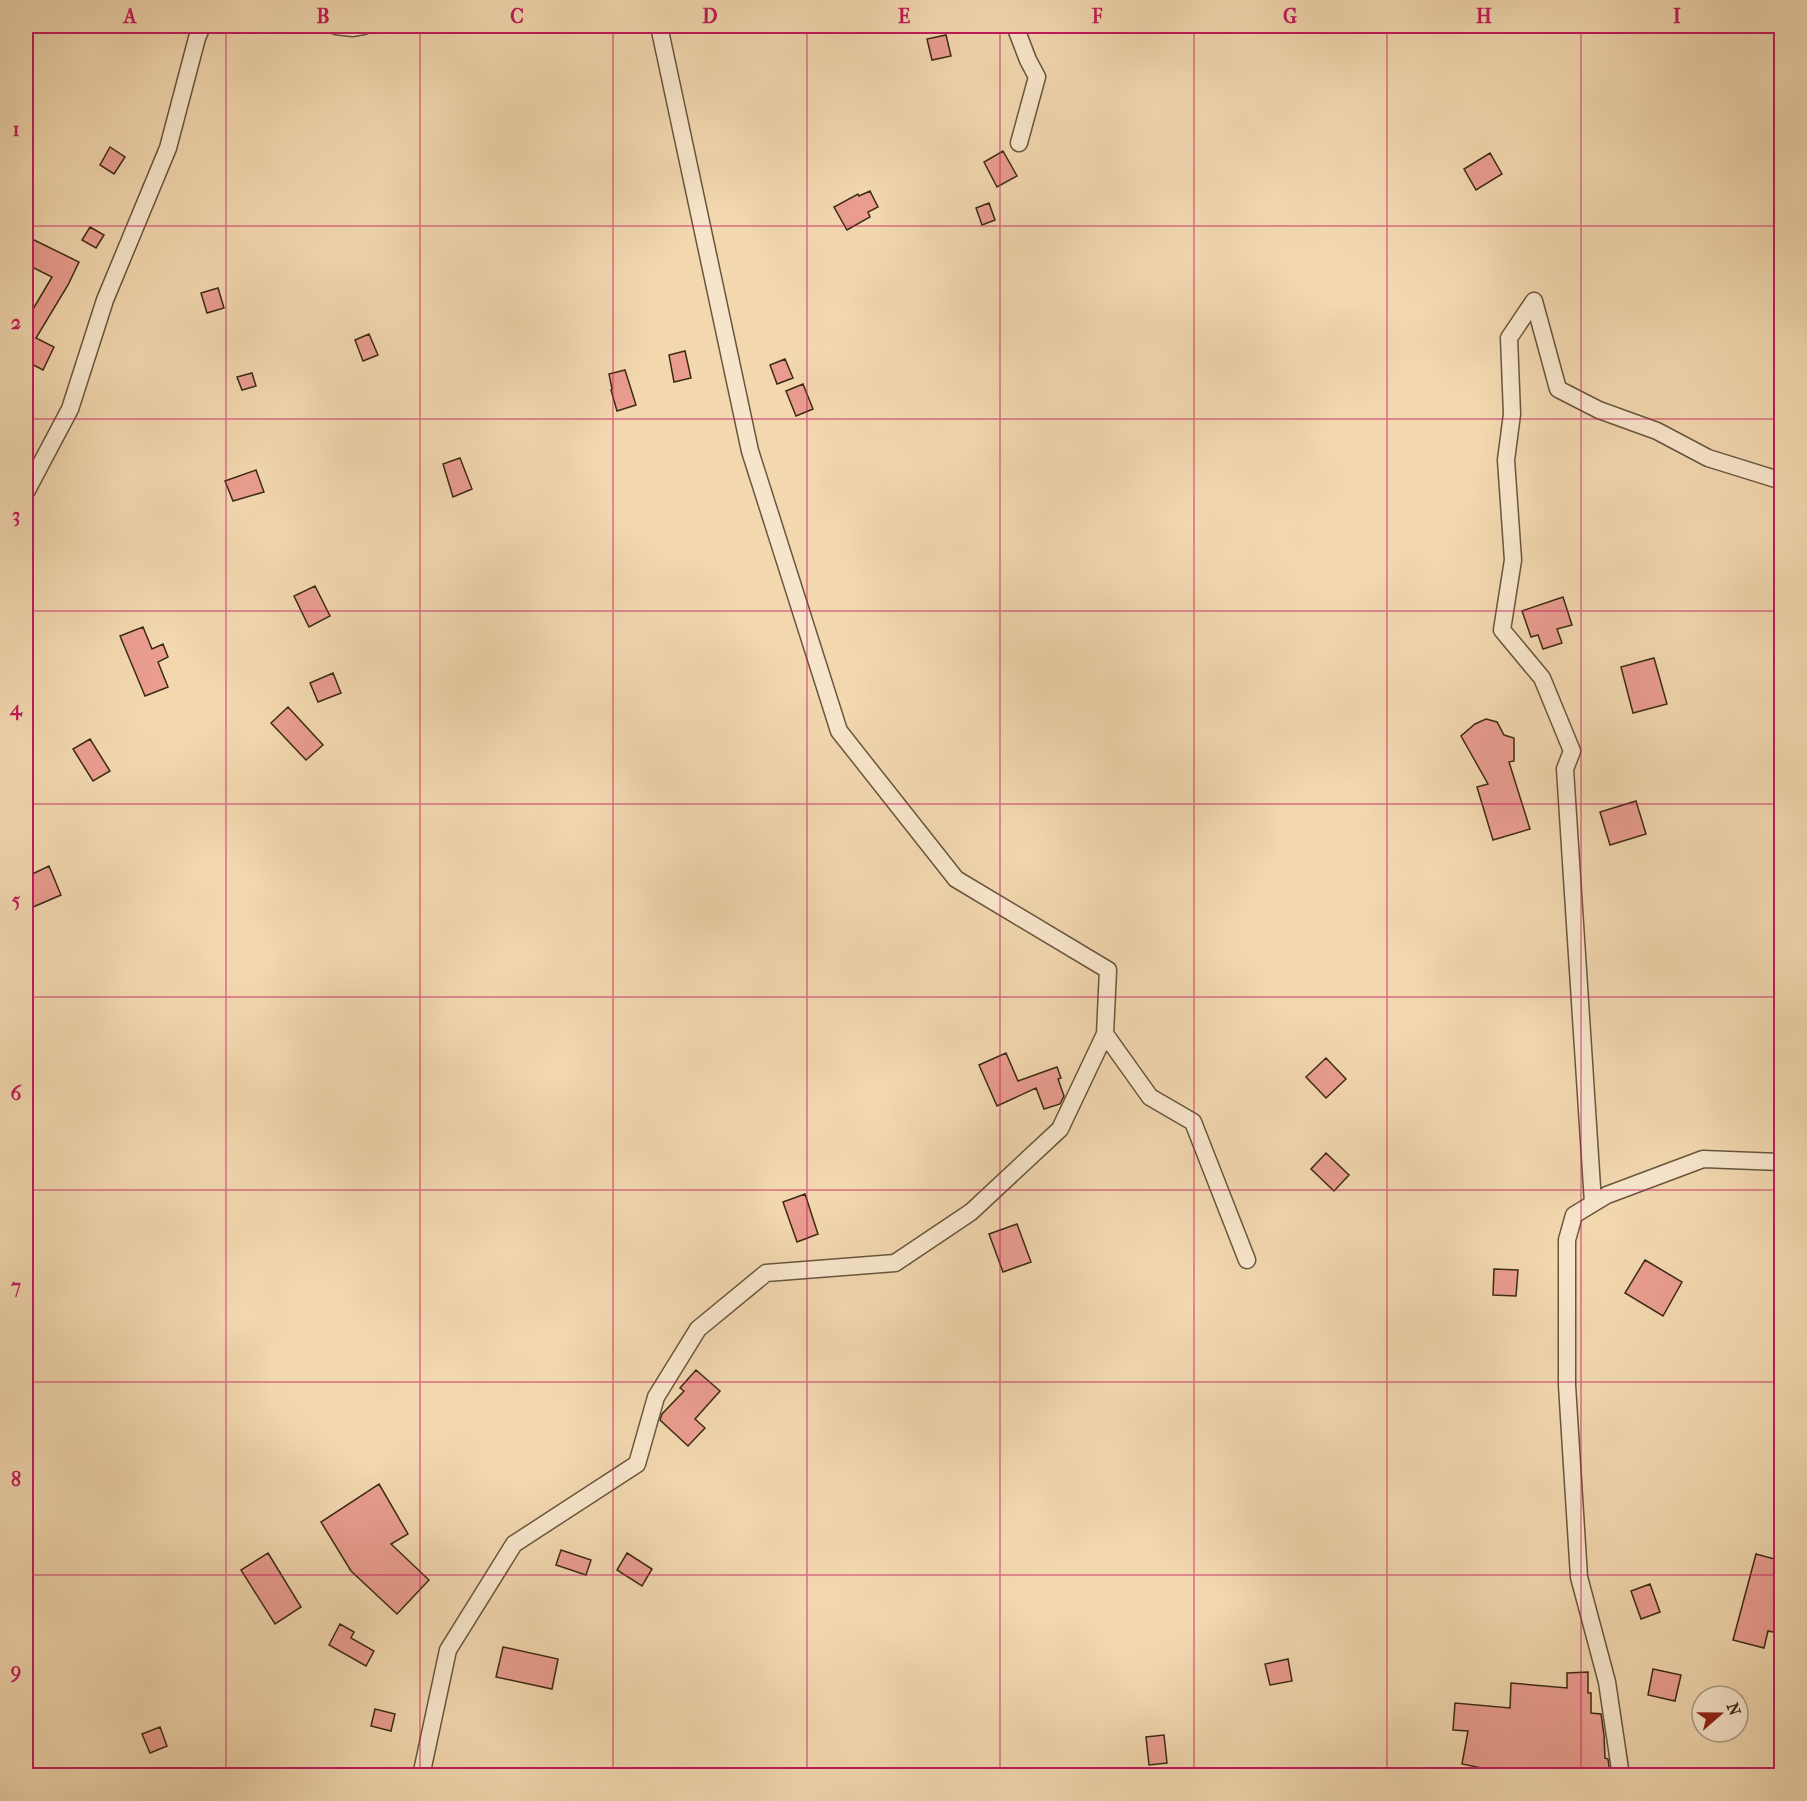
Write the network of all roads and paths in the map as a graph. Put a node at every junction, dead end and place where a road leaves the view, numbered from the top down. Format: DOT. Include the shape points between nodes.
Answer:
graph roads {
  1 [pos="202,26"];
  2 [pos="336,26"];
  3 [pos="363,26"];
  4 [pos="659,26"];
  5 [pos="1015,26"];
  6 [pos="1019,143"];
  7 [pos="1782,481"];
  8 [pos="26,492"];
  9 [pos="1105,1034"];
  10 [pos="1782,1162"];
  11 [pos="1593,1203"];
  12 [pos="1247,1260"];
  13 [pos="421,1776"];
  14 [pos="1621,1776"];
  1 -- 8 [label="street" via="168,148 105,300 70,409"];
  2 -- 3 [label="street"];
  4 -- 9 [label="street" via="750,451 839,731 956,879 1108,970"];
  5 -- 6 [label="street" via="1037,77"];
  7 -- 11 [label="street" via="1708,458 1657,431 1599,410 1558,389 1534,301 1509,338 1512,414 1506,460 1513,560 1502,630 1542,678 1572,751 1565,770"];
  9 -- 12 [label="street" via="1150,1096 1193,1122"];
  9 -- 13 [label="street" via="1060,1129 971,1212 895,1263 766,1273 698,1329 656,1397 637,1464 514,1544 448,1650"];
  10 -- 11 [label="street" via="1703,1159"];
  11 -- 14 [label="street" via="1574,1215 1567,1240 1567,1385 1579,1577 1608,1682"];
}
